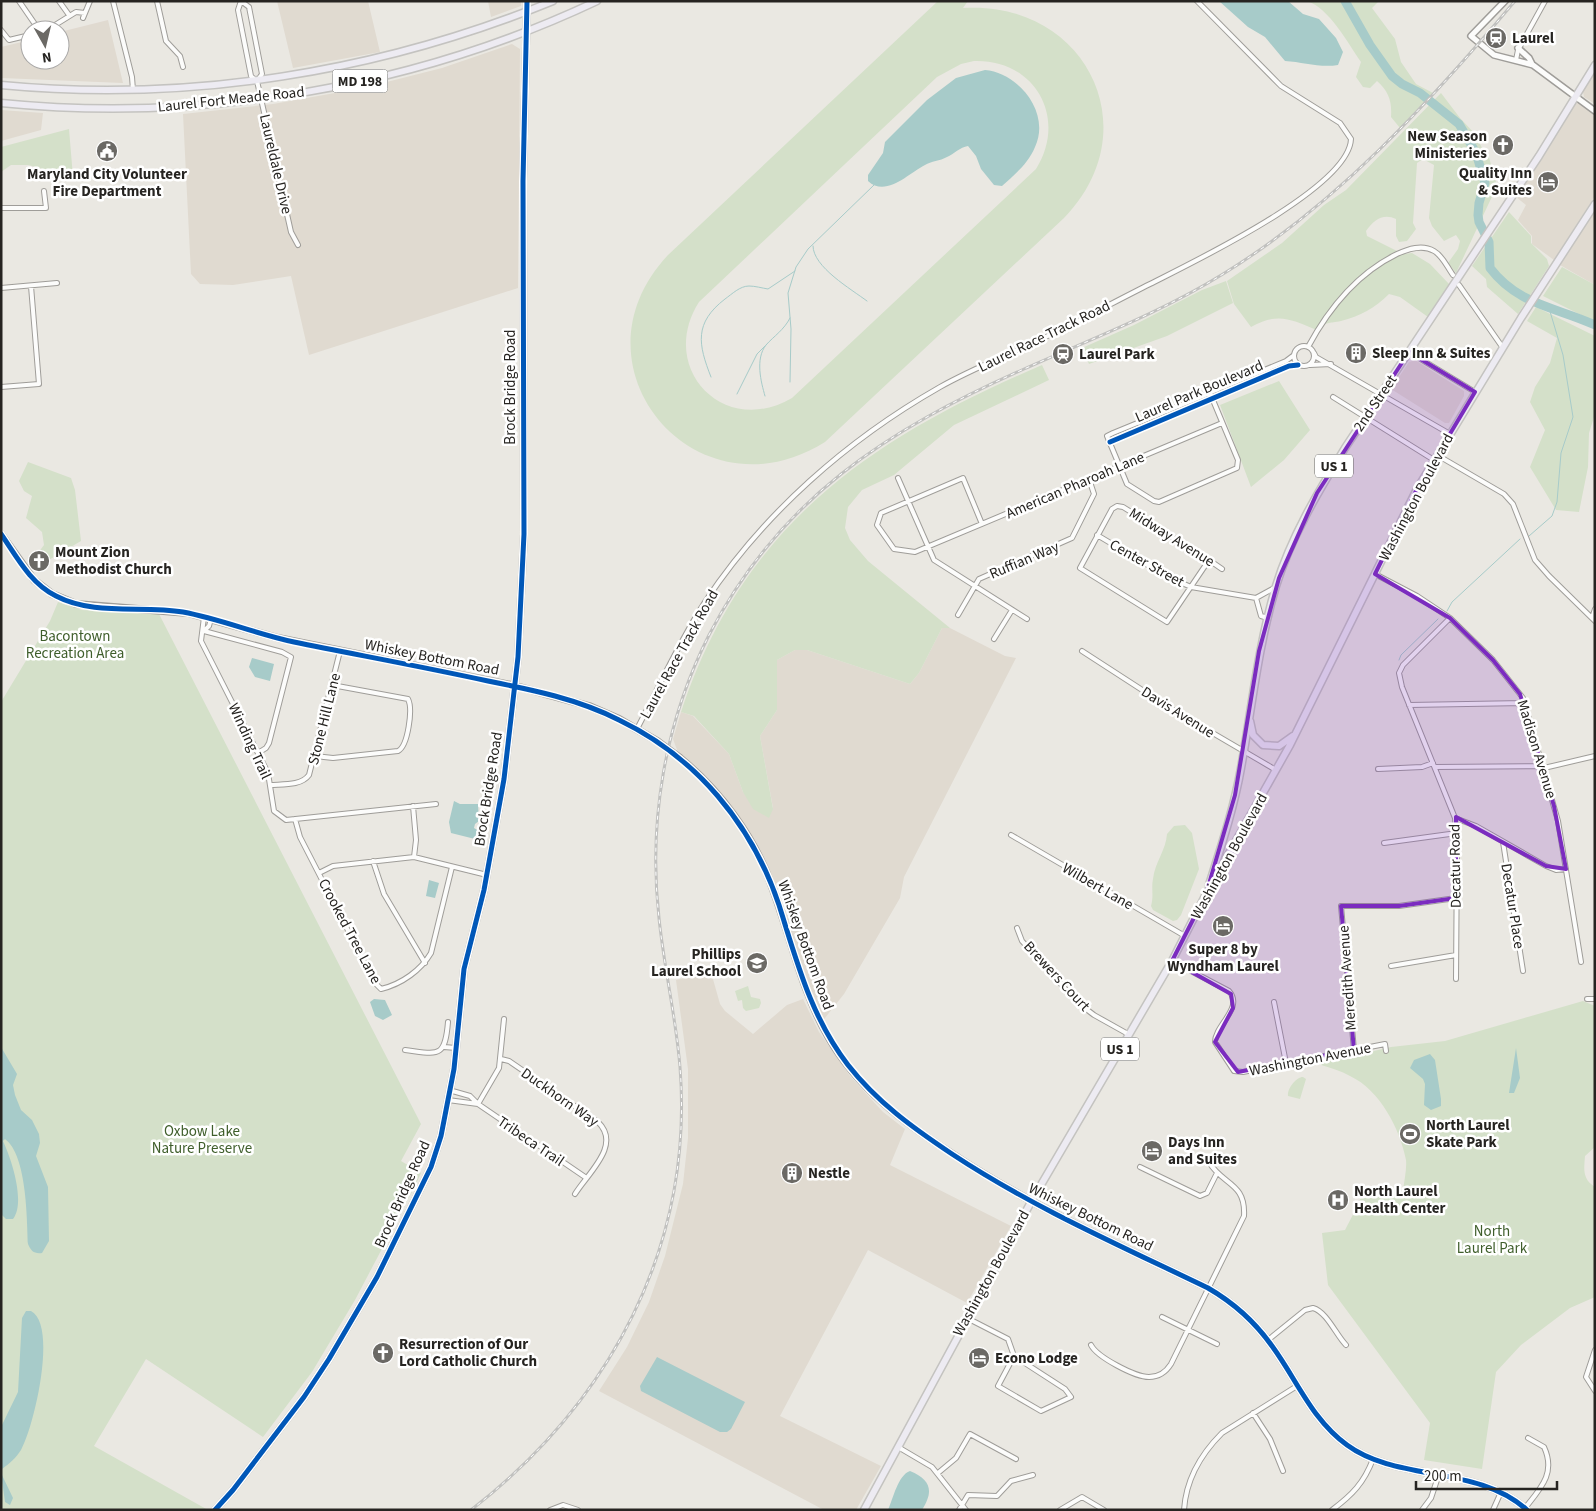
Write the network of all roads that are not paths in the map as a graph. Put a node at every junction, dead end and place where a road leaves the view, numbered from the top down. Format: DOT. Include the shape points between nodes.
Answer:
graph roads {
  1 [pos="19,1"];
  2 [pos="59,1"];
  3 [pos="90,1"];
  4 [pos="113,1"];
  5 [pos="157,1"];
  6 [pos="241,1"];
  7 [pos="527,1"];
  8 [pos="554,1"];
  9 [pos="597,1"];
  10 [pos="1197,1"];
  11 [pos="1504,1"];
  12 [pos="1545,1"];
  13 [pos="528,12"];
  14 [pos="85,13"];
  15 [pos="69,15"];
  16 [pos="83,18"];
  17 [pos="32,20"];
  18 [pos="62,20"];
  19 [pos="1,30"];
  20 [pos="527,31"];
  21 [pos="20,38"];
  22 [pos="1518,48"];
  23 [pos="1516,60"];
  24 [pos="1532,64"];
  25 [pos="1595,64"];
  26 [pos="183,67"];
  27 [pos="257,81"];
  28 [pos="1,85"];
  29 [pos="133,90"];
  30 [pos="1576,96"];
  31 [pos="260,99"];
  32 [pos="1,103"];
  33 [pos="1595,111"];
  34 [pos="44,191"];
  35 [pos="1595,204"];
  36 [pos="1,208"];
  37 [pos="298,245"];
  38 [pos="1453,275"];
  39 [pos="57,283"];
  40 [pos="1459,285"];
  41 [pos="31,286"];
  42 [pos="1,288"];
  43 [pos="1308,347"];
  44 [pos="1503,348"];
  45 [pos="1409,352"];
  46 [pos="1314,353"];
  47 [pos="1294,355"];
  48 [pos="1332,364"];
  49 [pos="1298,365"];
  50 [pos="1310,365"];
  51 [pos="1,387"];
  52 [pos="1475,392"];
  53 [pos="1210,393"];
  54 [pos="1381,394"];
  55 [pos="1333,397"];
  56 [pos="1212,398"];
  57 [pos="1365,417"];
  58 [pos="1222,423"];
  59 [pos="1450,434"];
  60 [pos="1110,442"];
  61 [pos="1435,458"];
  62 [pos="1120,467"];
  63 [pos="898,478"];
  64 [pos="1089,479"];
  65 [pos="908,502"];
  66 [pos="982,524"];
  67 [pos="1,534"];
  68 [pos="1098,535"];
  69 [pos="928,547"];
  70 [pos="1209,560"];
  71 [pos="1222,569"];
  72 [pos="1375,574"];
  73 [pos="976,587"];
  74 [pos="1191,587"];
  75 [pos="1276,587"];
  76 [pos="1256,598"];
  77 [pos="1595,609"];
  78 [pos="1012,610"];
  79 [pos="204,616"];
  80 [pos="958,616"];
  81 [pos="211,618"];
  82 [pos="1268,618"];
  83 [pos="1450,618"];
  84 [pos="1027,619"];
  85 [pos="1593,620"];
  86 [pos="204,631"];
  87 [pos="994,639"];
  88 [pos="340,651"];
  89 [pos="1082,651"];
  90 [pos="332,685"];
  91 [pos="516,686"];
  92 [pos="1525,703"];
  93 [pos="1409,705"];
  94 [pos="1249,715"];
  95 [pos="637,729"];
  96 [pos="1296,734"];
  97 [pos="1243,752"];
  98 [pos="258,753"];
  99 [pos="314,756"];
  100 [pos="1595,756"];
  101 [pos="1434,765"];
  102 [pos="1543,767"];
  103 [pos="1378,769"];
  104 [pos="1276,770"];
  105 [pos="270,785"];
  106 [pos="436,804"];
  107 [pos="413,806"];
  108 [pos="1455,818"];
  109 [pos="295,819"];
  110 [pos="1457,833"];
  111 [pos="1011,835"];
  112 [pos="1503,842"];
  113 [pos="1384,843"];
  114 [pos="414,857"];
  115 [pos="373,861"];
  116 [pos="452,867"];
  117 [pos="1566,869"];
  118 [pos="319,873"];
  119 [pos="487,875"];
  120 [pos="1206,894"];
  121 [pos="1456,898"];
  122 [pos="1017,928"];
  123 [pos="1185,936"];
  124 [pos="1456,955"];
  125 [pos="1172,961"];
  126 [pos="425,962"];
  127 [pos="1582,962"];
  128 [pos="1391,966"];
  129 [pos="1523,971"];
  130 [pos="1456,979"];
  131 [pos="1588,999"];
  132 [pos="1595,999"];
  133 [pos="1274,1002"];
  134 [pos="504,1019"];
  135 [pos="448,1022"];
  136 [pos="1128,1034"];
  137 [pos="444,1046"];
  138 [pos="456,1048"];
  139 [pos="405,1050"];
  140 [pos="1354,1050"];
  141 [pos="1386,1051"];
  142 [pos="501,1058"];
  143 [pos="1286,1063"];
  144 [pos="449,1090"];
  145 [pos="448,1100"];
  146 [pos="478,1104"];
  147 [pos="1209,1162"];
  148 [pos="1140,1167"];
  149 [pos="1217,1173"];
  150 [pos="585,1178"];
  151 [pos="575,1194"];
  152 [pos="1031,1202"];
  153 [pos="1208,1288"];
  154 [pos="1162,1317"];
  155 [pos="966,1318"];
  156 [pos="1188,1330"];
  157 [pos="1268,1340"];
  158 [pos="1217,1344"];
  159 [pos="1346,1344"];
  160 [pos="1091,1345"];
  161 [pos="1595,1350"];
  162 [pos="1014,1356"];
  163 [pos="1297,1386"];
  164 [pos="1595,1391"];
  165 [pos="1253,1413"];
  166 [pos="1528,1438"];
  167 [pos="898,1447"];
  168 [pos="1016,1458"];
  169 [pos="1373,1459"];
  170 [pos="1283,1471"];
  171 [pos="938,1473"];
  172 [pos="1439,1474"];
  173 [pos="1033,1475"];
  174 [pos="1501,1492"];
  175 [pos="960,1508"];
  176 [pos="1526,1509"];
  177 [pos="215,1510"];
  178 [pos="550,1510"];
  179 [pos="578,1510"];
  180 [pos="864,1510"];
  181 [pos="966,1510"];
  182 [pos="1060,1510"];
  183 [pos="1104,1510"];
  184 [pos="1184,1510"];
  185 [pos="1332,1510"];
  186 [pos="1422,1510"];
  187 [pos="1493,1510"];
  1 -- 17 [label="street"];
  2 -- 15 [label="street"];
  3 -- 14 [label="street"];
  4 -- 29 [label="street"];
  5 -- 26 [label="street" via="166,41 180,56"];
  6 -- 27 [label="street" via="238,10 251,76"];
  6 -- 27 [label="street" via="249,7 251,16 262,74"];
  7 -- 13 [label="street, Brock Bridge Road"];
  8 -- 13 [label="main road, Laurel Fort Meade Road / MD 198"];
  9 -- 20 [label="main road, Laurel Fort Meade Road / MD 198"];
  10 -- 95 [label="street, Laurel Race Track Road" via="1281,86 1340,123 1351,139 1345,159 1298,202 1158,280 942,386 830,461 785,505 720,581 691,626"];
  11 -- 23 [label="street" via="1471,36 1494,55"];
  12 -- 22 [label="street"];
  13 -- 20 [label="street, Brock Bridge Road"];
  13 -- 27 [label="main road, Laurel Fort Meade Road / MD 198" via="381,58"];
  14 -- 15 [label="street"];
  14 -- 16 [label="street"];
  15 -- 18 [label="street"];
  19 -- 21 [label="street" via="9,40"];
  20 -- 31 [label="main road, Laurel Fort Meade Road / MD 198" via="385,76"];
  20 -- 91 [label="street, Brock Bridge Road" via="523,152 523,581"];
  22 -- 23 [label="street"];
  22 -- 24 [label="street"];
  23 -- 24 [label="street"];
  24 -- 30 [label="street"];
  25 -- 30 [label="main road, 2nd Street / US 1"];
  27 -- 29 [label="main road, Laurel Fort Meade Road / MD 198"];
  27 -- 31 [label="street, Laureldale Drive"];
  28 -- 29 [label="main road, Laurel Fort Meade Road / MD 198"];
  30 -- 33 [label="street"];
  30 -- 45 [label="main road, 2nd Street / US 1"];
  31 -- 32 [label="main road, Laurel Fort Meade Road / MD 198" via="135,108"];
  31 -- 37 [label="street, Laureldale Drive" via="291,232"];
  34 -- 36 [label="street" via="46,208"];
  35 -- 44 [label="main road, Washington Boulevard / US 1"];
  38 -- 43 [label="street" via="1440,256 1428,249 1410,249 1395,255 1360,276 1349,287"];
  39 -- 41 [label="street"];
  40 -- 44 [label="street"];
  41 -- 42 [label="street"];
  41 -- 51 [label="street" via="40,384"];
  43 -- 46 [label="street"];
  43 -- 47 [label="street, Laurel Park Boulevard" via="1300,347"];
  44 -- 52 [label="main road, Washington Boulevard / US 1"];
  45 -- 52 [label="street"];
  45 -- 54 [label="main road, 2nd Street / US 1"];
  46 -- 48 [label="street"];
  46 -- 50 [label="street"];
  47 -- 49 [label="street"];
  47 -- 53 [label="street, Laurel Park Boulevard"];
  48 -- 50 [label="street, Laurel Park Boulevard"];
  48 -- 54 [label="street"];
  49 -- 50 [label="street, Laurel Park Boulevard"];
  49 -- 56 [label="street, Laurel Park Boulevard"];
  52 -- 59 [label="main road, Washington Boulevard / US 1"];
  53 -- 56 [label="street"];
  53 -- 60 [label="street, Laurel Park Boulevard" via="1107,436"];
  54 -- 57 [label="main road, 2nd Street / US 1"];
  54 -- 59 [label="street"];
  55 -- 57 [label="street"];
  56 -- 58 [label="street"];
  56 -- 60 [label="street, Laurel Park Boulevard"];
  57 -- 61 [label="street"];
  57 -- 75 [label="main road, 2nd Street / US 1" via="1308,510"];
  58 -- 62 [label="street, American Pharoah Lane"];
  58 -- 62 [label="street" via="1238,460 1235,471 1157,502 1130,486"];
  59 -- 61 [label="main road, Washington Boulevard / US 1"];
  60 -- 62 [label="street"];
  61 -- 72 [label="main road, Washington Boulevard / US 1"];
  61 -- 85 [label="street" via="1504,494 1512,504 1535,560"];
  62 -- 64 [label="street, American Pharoah Lane"];
  63 -- 65 [label="street"];
  64 -- 66 [label="street, American Pharoah Lane"];
  64 -- 73 [label="street, Ruffian Way" via="1094,494 1072,538 979,579"];
  65 -- 66 [label="street" via="963,478"];
  65 -- 69 [label="street"];
  65 -- 69 [label="street, American Pharoah Lane" via="881,514 877,525 879,531 894,549 916,552"];
  66 -- 69 [label="street, American Pharoah Lane"];
  67 -- 79 [label="street, Whiskey Bottom Road" via="29,575 46,590 68,601 86,606"];
  68 -- 70 [label="street, Midway Avenue" via="1112,509 1120,506"];
  68 -- 74 [label="street, Center Street" via="1166,576"];
  68 -- 74 [label="street, Midway Avenue" via="1080,568 1167,622"];
  69 -- 73 [label="street" via="938,564"];
  70 -- 71 [label="street, Midway Avenue"];
  70 -- 74 [label="street"];
  72 -- 83 [label="street, Madison Avenue"];
  72 -- 96 [label="main road, Washington Boulevard / US 1"];
  73 -- 78 [label="street"];
  73 -- 80 [label="street, Ruffian Way"];
  74 -- 76 [label="street, Center Street"];
  75 -- 76 [label="street"];
  75 -- 82 [label="main road, 2nd Street / US 1"];
  76 -- 82 [label="street" via="1261,616"];
  77 -- 85 [label="street"];
  78 -- 84 [label="street"];
  78 -- 87 [label="street"];
  79 -- 81 [label="street, Whiskey Bottom Road"];
  79 -- 86 [label="street, Winding Trail"];
  81 -- 86 [label="street" via="210,626"];
  81 -- 88 [label="street, Whiskey Bottom Road" via="278,638"];
  82 -- 94 [label="main road, 2nd Street / US 1"];
  83 -- 92 [label="street, Madison Avenue" via="1493,660"];
  83 -- 93 [label="street, Decatur Road" via="1403,664 1399,673"];
  86 -- 98 [label="street, Winding Trail" via="201,641"];
  86 -- 98 [label="street" via="291,657 270,743"];
  88 -- 90 [label="street, Stone Hill Lane"];
  88 -- 91 [label="street, Whiskey Bottom Road"];
  89 -- 97 [label="street, Davis Avenue"];
  90 -- 99 [label="street, Stone Hill Lane"];
  90 -- 99 [label="street" via="408,699 411,706 405,744 398,751 333,758"];
  91 -- 95 [label="street, Whiskey Bottom Road" via="589,706"];
  91 -- 119 [label="street, Brock Bridge Road"];
  92 -- 93 [label="street"];
  92 -- 102 [label="street, Madison Avenue"];
  93 -- 101 [label="street, Decatur Road"];
  94 -- 96 [label="main road" via="1253,735 1263,745 1279,746"];
  94 -- 97 [label="main road, 2nd Street / US 1"];
  95 -- 152 [label="street, Whiskey Bottom Road, bridge" via="680,758 715,792 755,848 772,886 810,1002 848,1066 878,1099 905,1122"];
  96 -- 104 [label="main road, Washington Boulevard / US 1"];
  97 -- 104 [label="street, Davis Avenue"];
  97 -- 120 [label="main road, 2nd Street / US 1" via="1228,825"];
  98 -- 105 [label="street, Winding Trail"];
  99 -- 105 [label="street, Stone Hill Lane" via="306,780"];
  100 -- 102 [label="street"];
  101 -- 102 [label="street"];
  101 -- 103 [label="street"];
  101 -- 108 [label="street, Decatur Road"];
  102 -- 117 [label="street, Madison Avenue" via="1558,821"];
  104 -- 120 [label="main road, Washington Boulevard / US 1"];
  105 -- 109 [label="street, Winding Trail" via="274,812 286,820"];
  106 -- 107 [label="street, Winding Trail"];
  107 -- 109 [label="street, Winding Trail"];
  107 -- 114 [label="street"];
  108 -- 110 [label="street, Decatur Road"];
  108 -- 112 [label="street"];
  109 -- 118 [label="street" via="300,837"];
  110 -- 113 [label="street"];
  110 -- 121 [label="street, Decatur Road"];
  111 -- 123 [label="street, Wilbert Lane"];
  112 -- 117 [label="street" via="1551,869"];
  112 -- 129 [label="street, Decatur Place"];
  114 -- 115 [label="street"];
  114 -- 116 [label="street"];
  115 -- 118 [label="street" via="333,866"];
  115 -- 126 [label="street" via="384,894"];
  116 -- 119 [label="street"];
  116 -- 126 [label="street, Crooked Tree Lane" via="431,953"];
  117 -- 127 [label="street, Madison Avenue"];
  118 -- 126 [label="street, Crooked Tree Lane" via="377,987 386,988 416,972"];
  119 -- 138 [label="street, Brock Bridge Road" via="464,969"];
  120 -- 123 [label="main road, Washington Boulevard / US 1"];
  121 -- 124 [label="street, Decatur Road"];
  121 -- 140 [label="street, Meredith Avenue" via="1399,906 1341,906"];
  122 -- 136 [label="street, Brewers Court" via="1022,941 1077,1002"];
  123 -- 125 [label="main road, Washington Boulevard / US 1"];
  124 -- 128 [label="street"];
  124 -- 130 [label="street, Decatur Road"];
  125 -- 136 [label="main road, Washington Boulevard / US 1"];
  125 -- 143 [label="street, Washington Avenue" via="1229,991 1233,997 1233,1008 1216,1034 1215,1042 1231,1068 1238,1072"];
  131 -- 132 [label="street"];
  133 -- 143 [label="street"];
  134 -- 142 [label="street"];
  135 -- 137 [label="street"];
  136 -- 152 [label="main road, Washington Boulevard / US 1"];
  137 -- 138 [label="street"];
  137 -- 139 [label="street" via="431,1053"];
  138 -- 144 [label="street, Brock Bridge Road"];
  140 -- 141 [label="street, Washington Avenue" via="1385,1044"];
  140 -- 143 [label="street, Washington Avenue"];
  142 -- 146 [label="street"];
  142 -- 150 [label="street, Duckhorn Way" via="603,1126 608,1146"];
  144 -- 145 [label="street, Brock Bridge Road"];
  144 -- 146 [label="street, Tribeca Trail" via="470,1096"];
  145 -- 146 [label="street, Tribeca Trail"];
  145 -- 177 [label="street, Brock Bridge Road" via="431,1167 362,1303 304,1397"];
  146 -- 150 [label="street, Tribeca Trail"];
  147 -- 149 [label="street"];
  148 -- 149 [label="street" via="1200,1196 1207,1193"];
  149 -- 153 [label="street" via="1239,1190 1244,1202 1244,1216"];
  150 -- 151 [label="street, Duckhorn Way"];
  152 -- 153 [label="street, Whiskey Bottom Road"];
  152 -- 155 [label="main road, Washington Boulevard / US 1"];
  153 -- 156 [label="street"];
  153 -- 157 [label="street, Whiskey Bottom Road" via="1244,1314"];
  154 -- 156 [label="street"];
  155 -- 162 [label="street" via="1008,1339"];
  155 -- 167 [label="main road, Washington Boulevard / US 1"];
  156 -- 158 [label="street"];
  156 -- 160 [label="street" via="1168,1369 1150,1377 1102,1356"];
  157 -- 159 [label="street" via="1313,1308 1320,1311"];
  157 -- 163 [label="street, Whiskey Bottom Road"];
  161 -- 164 [label="street" via="1586,1377"];
  162 -- 162 [label="street" via="1065,1389 1071,1397 1041,1411 998,1386"];
  163 -- 165 [label="street"];
  163 -- 169 [label="street, Whiskey Bottom Road" via="1325,1426 1348,1446"];
  165 -- 170 [label="street" via="1272,1444"];
  165 -- 184 [label="street" via="1222,1434 1206,1452 1192,1474"];
  166 -- 176 [label="street" via="1544,1447 1550,1468"];
  167 -- 171 [label="street"];
  167 -- 180 [label="main road, Washington Boulevard / US 1"];
  168 -- 171 [label="street" via="970,1434 956,1458"];
  169 -- 172 [label="street, Whiskey Bottom Road"];
  169 -- 185 [label="street" via="1360,1486"];
  171 -- 175 [label="street"];
  172 -- 174 [label="street, Whiskey Bottom Road"];
  172 -- 186 [label="street" via="1431,1498"];
  173 -- 175 [label="street" via="1011,1481 997,1496 968,1495"];
  174 -- 176 [label="street, Whiskey Bottom Road"];
  174 -- 187 [label="street"];
  175 -- 181 [label="street"];
  178 -- 179 [label="street" via="563,1505"];
  182 -- 183 [label="street" via="1082,1498"];
}
